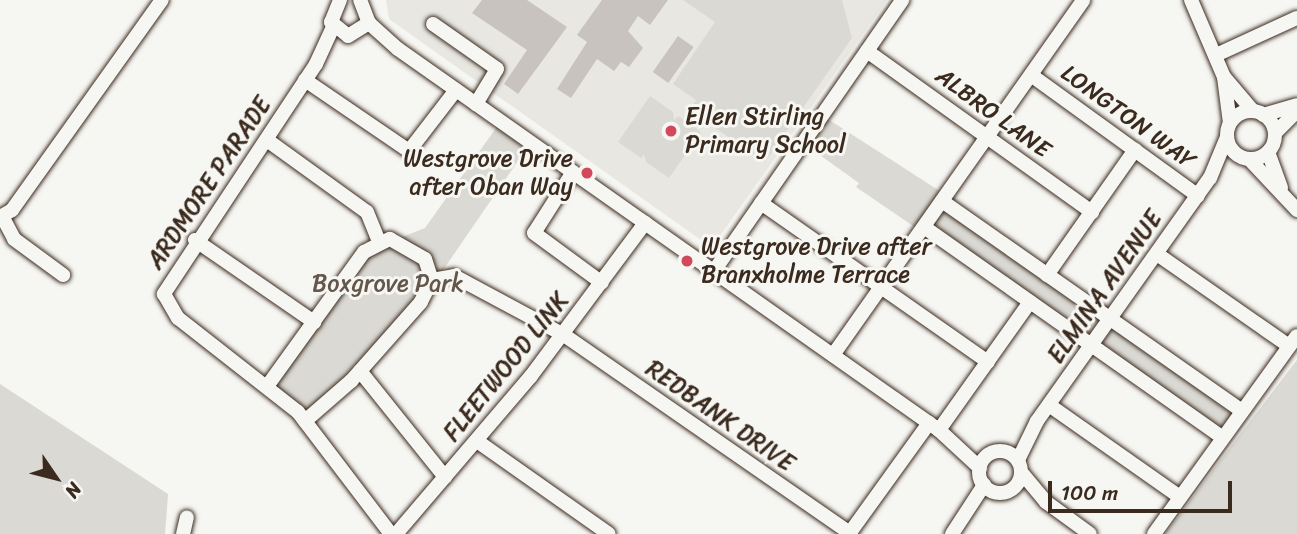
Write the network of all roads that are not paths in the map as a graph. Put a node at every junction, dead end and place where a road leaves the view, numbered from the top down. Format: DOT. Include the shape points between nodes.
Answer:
graph roads {
  1 [pos="162,0"];
  2 [pos="320,0"];
  3 [pos="902,0"];
  4 [pos="1083,0"];
  5 [pos="1191,0"];
  6 [pos="336,3"];
  7 [pos="366,3"];
  8 [pos="1297,18"];
  9 [pos="433,24"];
  10 [pos="364,29"];
  11 [pos="338,31"];
  12 [pos="867,51"];
  13 [pos="1216,55"];
  14 [pos="1031,75"];
  15 [pos="1224,77"];
  16 [pos="305,80"];
  17 [pos="456,90"];
  18 [pos="476,104"];
  19 [pos="1297,105"];
  20 [pos="1297,111"];
  21 [pos="1258,113"];
  22 [pos="1228,130"];
  23 [pos="1275,133"];
  24 [pos="987,137"];
  25 [pos="267,140"];
  26 [pos="1135,150"];
  27 [pos="1268,152"];
  28 [pos="1245,158"];
  29 [pos="573,172"];
  30 [pos="1210,178"];
  31 [pos="1282,192"];
  32 [pos="1198,196"];
  33 [pos="942,201"];
  34 [pos="761,203"];
  35 [pos="1297,210"];
  36 [pos="1091,212"];
  37 [pos="1,217"];
  38 [pos="645,223"];
  39 [pos="924,227"];
  40 [pos="195,240"];
  41 [pos="379,240"];
  42 [pos="1157,254"];
  43 [pos="714,271"];
  44 [pos="63,275"];
  45 [pos="1047,275"];
  46 [pos="432,279"];
  47 [pos="602,283"];
  48 [pos="881,289"];
  49 [pos="1030,302"];
  50 [pos="1110,319"];
  51 [pos="314,322"];
  52 [pos="564,335"];
  53 [pos="1293,341"];
  54 [pos="1092,345"];
  55 [pos="833,355"];
  56 [pos="988,362"];
  57 [pos="360,371"];
  58 [pos="268,385"];
  59 [pos="1049,405"];
  60 [pos="1241,410"];
  61 [pos="305,421"];
  62 [pos="1037,421"];
  63 [pos="934,426"];
  64 [pos="1222,437"];
  65 [pos="477,441"];
  66 [pos="960,445"];
  67 [pos="996,452"];
  68 [pos="1019,466"];
  69 [pos="980,468"];
  70 [pos="445,477"];
  71 [pos="988,489"];
  72 [pos="1012,490"];
  73 [pos="1180,497"];
  74 [pos="1046,502"];
  75 [pos="187,517"];
  76 [pos="183,534"];
  77 [pos="394,534"];
  78 [pos="609,534"];
  79 [pos="849,534"];
  80 [pos="952,534"];
  81 [pos="1090,534"];
  82 [pos="1154,534"];
  1 -- 37 [label="street"];
  2 -- 6 [label="street"];
  3 -- 12 [label="street"];
  4 -- 14 [label="street"];
  5 -- 13 [label="street"];
  6 -- 11 [label="street"];
  7 -- 10 [label="street"];
  8 -- 13 [label="street"];
  9 -- 18 [label="street" via="497,69"];
  10 -- 11 [label="street"];
  10 -- 17 [label="street"];
  11 -- 16 [label="street, ARDMORE PARADE"];
  12 -- 24 [label="street, ALBRO LANE"];
  12 -- 34 [label="street"];
  13 -- 15 [label="street"];
  14 -- 24 [label="street"];
  14 -- 26 [label="street, LONGTON WAY"];
  15 -- 21 [label="street"];
  15 -- 22 [label="street"];
  16 -- 17 [label="street" via="409,151"];
  16 -- 25 [label="street, ARDMORE PARADE"];
  17 -- 18 [label="street"];
  18 -- 29 [label="street"];
  19 -- 21 [label="street"];
  20 -- 23 [label="street"];
  21 -- 22 [label="street"];
  21 -- 23 [label="street"];
  22 -- 28 [label="street"];
  22 -- 30 [label="street, ELMINA AVENUE"];
  23 -- 27 [label="street"];
  24 -- 33 [label="street"];
  24 -- 36 [label="street, ALBRO LANE"];
  25 -- 40 [label="street, ARDMORE PARADE"];
  25 -- 41 [label="street" via="367,212"];
  26 -- 32 [label="street, LONGTON WAY"];
  26 -- 36 [label="street"];
  27 -- 28 [label="street, ELMINA AVENUE"];
  27 -- 31 [label="street"];
  28 -- 30 [label="street, ELMINA AVENUE"];
  28 -- 31 [label="street"];
  29 -- 38 [label="street"];
  29 -- 47 [label="street" via="534,233"];
  30 -- 32 [label="street, ELMINA AVENUE"];
  31 -- 35 [label="street"];
  32 -- 42 [label="street, ELMINA AVENUE"];
  33 -- 39 [label="street"];
  33 -- 45 [label="street"];
  34 -- 43 [label="street"];
  34 -- 48 [label="street"];
  36 -- 45 [label="street"];
  37 -- 44 [label="street" via="14,239"];
  38 -- 43 [label="street"];
  38 -- 47 [label="street, FLEETWOOD LINK"];
  39 -- 48 [label="street"];
  39 -- 49 [label="street"];
  40 -- 51 [label="street"];
  40 -- 58 [label="street, ARDMORE PARADE" via="169,279 164,294 168,308"];
  41 -- 46 [label="street" via="405,244 425,259"];
  41 -- 51 [label="street" via="364,252"];
  42 -- 50 [label="street, ELMINA AVENUE"];
  42 -- 53 [label="street"];
  43 -- 55 [label="street"];
  45 -- 50 [label="street"];
  46 -- 52 [label="street, REDBANK DRIVE" via="454,276"];
  46 -- 57 [label="street" via="421,302"];
  47 -- 52 [label="street, FLEETWOOD LINK"];
  48 -- 55 [label="street"];
  48 -- 56 [label="street"];
  49 -- 54 [label="street"];
  49 -- 56 [label="street"];
  50 -- 54 [label="street, ELMINA AVENUE"];
  50 -- 60 [label="street"];
  51 -- 58 [label="street"];
  52 -- 65 [label="street, FLEETWOOD LINK"];
  52 -- 79 [label="street, REDBANK DRIVE"];
  53 -- 60 [label="street"];
  54 -- 59 [label="street, ELMINA AVENUE"];
  54 -- 64 [label="street"];
  55 -- 63 [label="street"];
  56 -- 63 [label="street"];
  57 -- 61 [label="street"];
  57 -- 70 [label="street"];
  58 -- 61 [label="street, ARDMORE PARADE"];
  59 -- 62 [label="street, ELMINA AVENUE"];
  59 -- 73 [label="street"];
  60 -- 64 [label="street"];
  61 -- 77 [label="street, ARDMORE PARADE"];
  62 -- 67 [label="street, ELMINA AVENUE"];
  62 -- 68 [label="street, ELMINA AVENUE"];
  63 -- 66 [label="street"];
  63 -- 79 [label="street"];
  64 -- 73 [label="street"];
  65 -- 70 [label="street, FLEETWOOD LINK"];
  65 -- 78 [label="street"];
  66 -- 67 [label="street"];
  66 -- 69 [label="street"];
  67 -- 68 [label="street"];
  67 -- 69 [label="street"];
  68 -- 72 [label="street"];
  68 -- 74 [label="street"];
  69 -- 71 [label="street"];
  70 -- 77 [label="street, FLEETWOOD LINK"];
  71 -- 72 [label="street"];
  71 -- 80 [label="street"];
  72 -- 74 [label="street"];
  73 -- 82 [label="street"];
  74 -- 81 [label="street"];
  75 -- 76 [label="street"];
}
